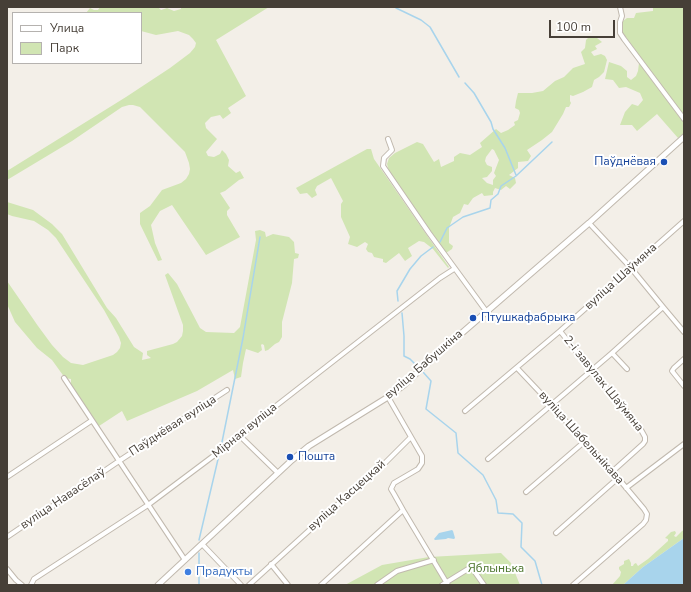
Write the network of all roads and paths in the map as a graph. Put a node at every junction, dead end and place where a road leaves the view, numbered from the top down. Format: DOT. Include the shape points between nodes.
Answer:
graph roads {
  1 [pos="620,7"];
  2 [pos="684,120"];
  3 [pos="684,137"];
  4 [pos="388,139"];
  5 [pos="684,221"];
  6 [pos="589,223"];
  7 [pos="631,268"];
  8 [pos="454,269"];
  9 [pos="663,307"];
  10 [pos="486,311"];
  11 [pos="560,331"];
  12 [pos="684,332"];
  13 [pos="612,352"];
  14 [pos="684,359"];
  15 [pos="517,368"];
  16 [pos="627,369"];
  17 [pos="591,370"];
  18 [pos="64,378"];
  19 [pos="684,386"];
  20 [pos="228,390"];
  21 [pos="388,397"];
  22 [pos="551,404"];
  23 [pos="465,411"];
  24 [pos="91,421"];
  25 [pos="240,436"];
  26 [pos="411,437"];
  27 [pos="584,442"];
  28 [pos="684,444"];
  29 [pos="488,459"];
  30 [pos="119,461"];
  31 [pos="613,471"];
  32 [pos="278,472"];
  33 [pos="7,477"];
  34 [pos="618,478"];
  35 [pos="626,488"];
  36 [pos="526,492"];
  37 [pos="148,505"];
  38 [pos="403,510"];
  39 [pos="556,533"];
  40 [pos="7,537"];
  41 [pos="202,544"];
  42 [pos="185,560"];
  43 [pos="434,560"];
  44 [pos="271,564"];
  45 [pos="7,569"];
  46 [pos="446,584"];
  47 [pos="22,585"];
  48 [pos="31,585"];
  49 [pos="158,585"];
  50 [pos="241,585"];
  51 [pos="249,585"];
  52 [pos="288,585"];
  53 [pos="321,585"];
  54 [pos="377,585"];
  55 [pos="484,585"];
  56 [pos="573,585"];
  1 -- 2 [label="street" via="620,33"];
  3 -- 6 [label="street, вуліца Бабушкіна"];
  4 -- 8 [label="street" via="392,150 384,158 383,166"];
  5 -- 7 [label="street, вуліца Шаўмяна"];
  6 -- 7 [label="street"];
  6 -- 10 [label="street, вуліца Бабушкіна"];
  7 -- 9 [label="street"];
  7 -- 11 [label="street, вуліца Шаўмяна"];
  8 -- 10 [label="street"];
  8 -- 25 [label="street, Мірная вуліца"];
  9 -- 12 [label="street"];
  9 -- 13 [label="street"];
  10 -- 21 [label="street, вуліца Бабушкіна"];
  11 -- 15 [label="street, вуліца Шаўмяна"];
  11 -- 17 [label="street, 2-і завулак Шаўмяна"];
  13 -- 16 [label="street"];
  13 -- 17 [label="street"];
  14 -- 19 [label="street" via="672,371"];
  15 -- 22 [label="street, вуліца Шабельнікава"];
  15 -- 23 [label="street, вуліца Шаўмяна"];
  17 -- 22 [label="street"];
  17 -- 31 [label="street, 2-і завулак Шаўмяна" via="646,437 645,441"];
  18 -- 24 [label="street"];
  20 -- 30 [label="street, Паўднёвая вуліца"];
  21 -- 26 [label="street"];
  21 -- 32 [label="street, вуліца Бабушкіна" via="309,446"];
  22 -- 27 [label="street, вуліца Шабельнікава"];
  22 -- 29 [label="street"];
  24 -- 30 [label="street"];
  24 -- 33 [label="street"];
  25 -- 32 [label="street"];
  25 -- 37 [label="street, Мірная вуліца"];
  26 -- 38 [label="street" via="422,456 422,463 418,470 394,483 391,489"];
  26 -- 44 [label="street, вуліца Касцецкай"];
  27 -- 31 [label="street, вуліца Шабельнікава"];
  27 -- 36 [label="street"];
  28 -- 35 [label="street"];
  30 -- 37 [label="street"];
  30 -- 40 [label="street, вуліца Навасёлаў"];
  31 -- 34 [label="street, вуліца Шабельнікава"];
  32 -- 41 [label="street, вуліца Бабушкіна"];
  34 -- 35 [label="street, вуліца Шабельнікава"];
  34 -- 39 [label="street"];
  35 -- 56 [label="street, вуліца Шабельнікава" via="644,509 647,514 646,520"];
  37 -- 42 [label="street"];
  37 -- 48 [label="street, Мірная вуліца" via="34,579"];
  38 -- 43 [label="street"];
  38 -- 53 [label="street"];
  41 -- 42 [label="street, вуліца Бабушкіна"];
  41 -- 50 [label="street"];
  42 -- 49 [label="street, вуліца Бабушкіна"];
  43 -- 46 [label="street"];
  43 -- 54 [label="street" via="397,571"];
  44 -- 51 [label="street, вуліца Касцецкай"];
  44 -- 52 [label="street"];
  45 -- 47 [label="street"];
  46 -- 55 [label="street" via="472,568"];
}
